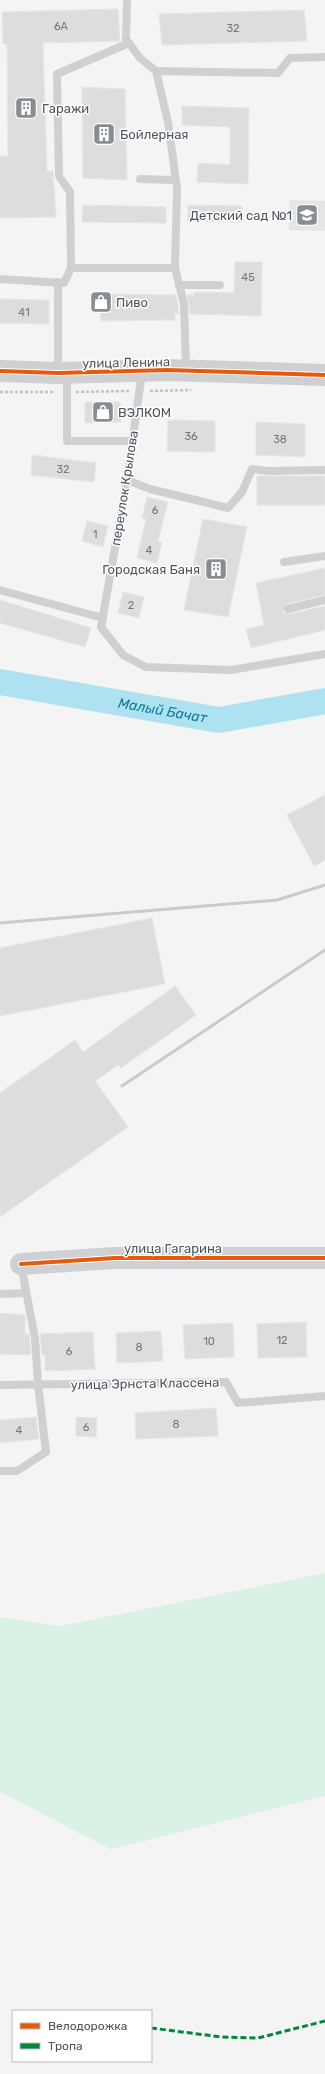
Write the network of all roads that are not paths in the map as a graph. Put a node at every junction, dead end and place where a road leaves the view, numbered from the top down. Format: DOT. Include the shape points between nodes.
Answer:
graph roads {
  1 [pos="127,0"];
  2 [pos="129,43"];
  3 [pos="325,57"];
  4 [pos="156,71"];
  5 [pos="140,179"];
  6 [pos="175,180"];
  7 [pos="71,268"];
  8 [pos="175,268"];
  9 [pos="0,279"];
  10 [pos="58,282"];
  11 [pos="179,285"];
  12 [pos="220,285"];
  13 [pos="0,371"];
  14 [pos="325,375"];
  15 [pos="64,379"];
  16 [pos="141,381"];
  17 [pos="191,381"];
  18 [pos="132,441"];
  19 [pos="325,470"];
  20 [pos="127,480"];
  21 [pos="325,556"];
  22 [pos="284,562"];
  23 [pos="0,590"];
  24 [pos="325,600"];
  25 [pos="288,609"];
  26 [pos="102,618"];
  27 [pos="325,654"];
  28 [pos="325,1258"];
  29 [pos="21,1264"];
  30 [pos="26,1293"];
  31 [pos="0,1294"];
  32 [pos="38,1384"];
  33 [pos="0,1385"];
  34 [pos="325,1396"];
  35 [pos="0,1471"];
  1 -- 2 [label="lane" via="126,39"];
  2 -- 4 [label="lane" via="140,58"];
  2 -- 7 [label="lane" via="57,74 59,176 70,192"];
  3 -- 4 [label="lane" via="290,58 278,73"];
  4 -- 6 [label="lane" via="168,122"];
  5 -- 6 [label="lane"];
  6 -- 8 [label="lane"];
  7 -- 8 [label="lane"];
  7 -- 10 [label="lane" via="64,283"];
  8 -- 11 [label="lane"];
  9 -- 10 [label="lane"];
  10 -- 15 [label="lane"];
  11 -- 12 [label="lane"];
  11 -- 17 [label="lane" via="184,304"];
  13 -- 15 [label="street, улица Ленина"];
  14 -- 17 [label="street, улица Ленина"];
  15 -- 16 [label="street, улица Ленина"];
  15 -- 18 [label="lane" via="67,441"];
  16 -- 17 [label="street, улица Ленина"];
  16 -- 18 [label="lane, переулок Крылова"];
  18 -- 20 [label="lane, переулок Крылова"];
  19 -- 20 [label="lane" via="270,471 252,468 242,492 228,508 150,489"];
  20 -- 26 [label="lane, переулок Крылова"];
  21 -- 22 [label="lane"];
  23 -- 26 [label="lane"];
  24 -- 25 [label="lane"];
  26 -- 27 [label="lane, переулок Крылова" via="101,627 123,655 146,667 231,670"];
  28 -- 29 [label="street, улица Гагарина" via="115,1258"];
  29 -- 30 [label="lane"];
  30 -- 31 [label="lane"];
  30 -- 32 [label="lane" via="35,1338"];
  32 -- 33 [label="lane, улица Эрнста Классена"];
  32 -- 34 [label="lane, улица Эрнста Классена" via="226,1382 238,1403"];
  32 -- 35 [label="lane" via="46,1452 17,1471"];
}
